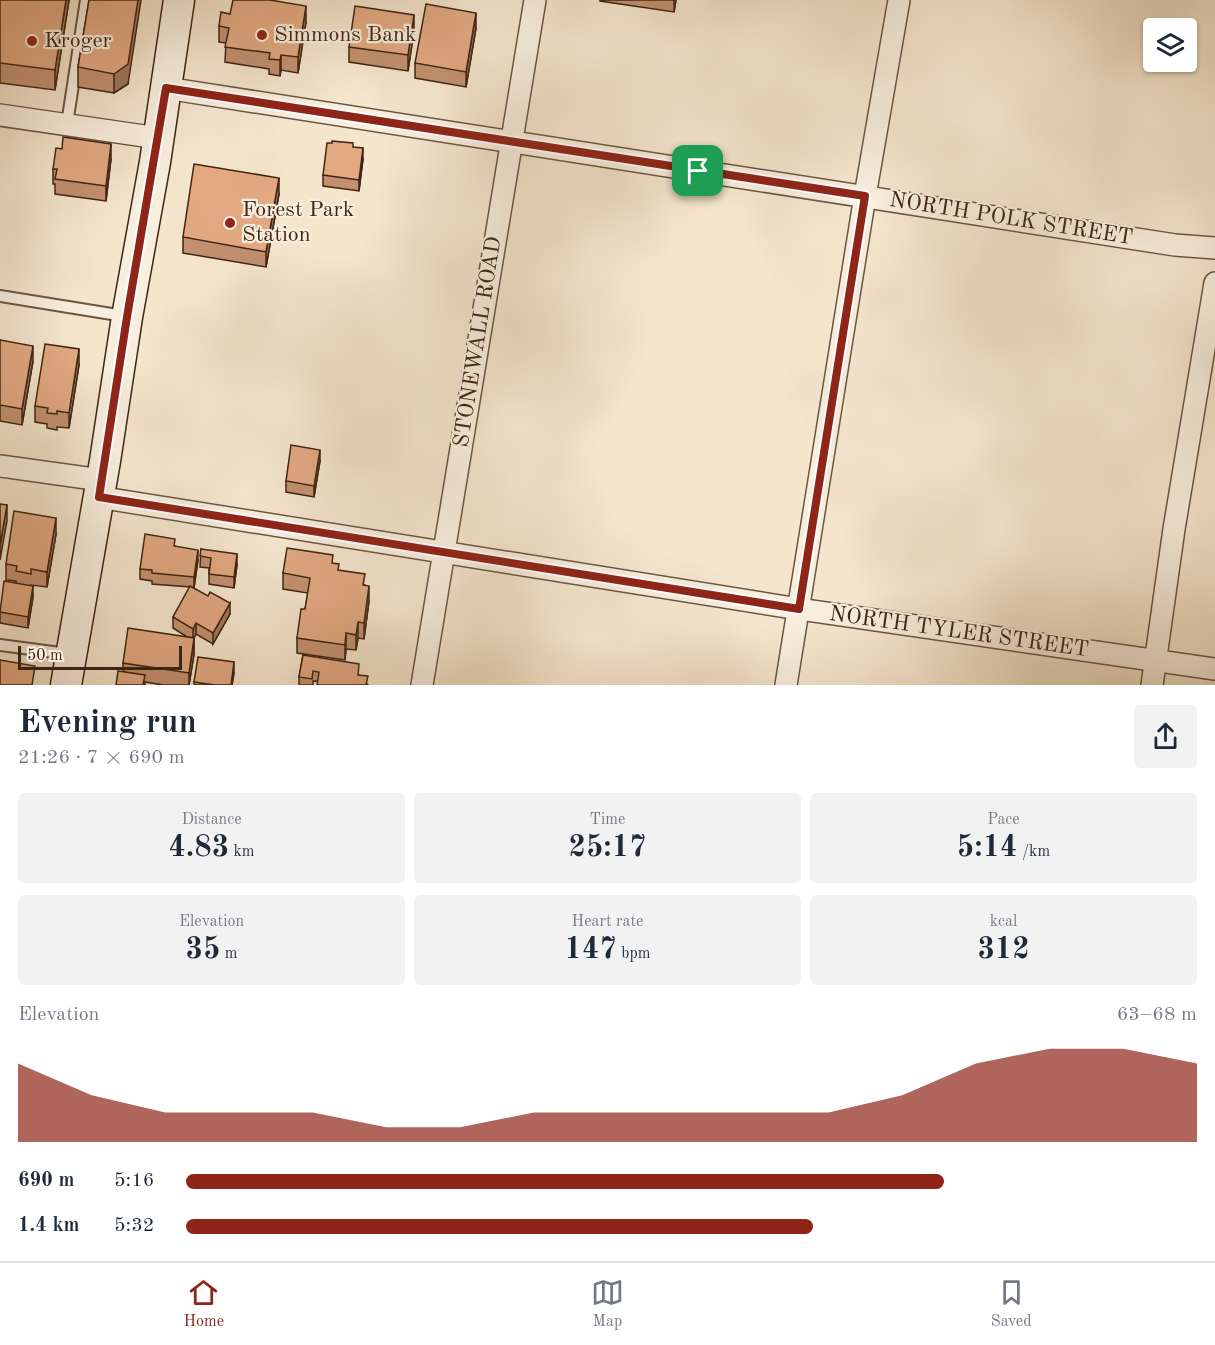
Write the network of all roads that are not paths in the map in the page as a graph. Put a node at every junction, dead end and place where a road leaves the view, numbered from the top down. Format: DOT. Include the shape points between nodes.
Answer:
graph roads {
  1 [pos="86,0"];
  2 [pos="179,0"];
  3 [pos="535,0"];
  4 [pos="898,0"];
  5 [pos="166,88"];
  6 [pos="0,115"];
  7 [pos="67,124"];
  8 [pos="158,138"];
  9 [pos="511,141"];
  10 [pos="865,196"];
  11 [pos="1215,248"];
  12 [pos="1215,283"];
  13 [pos="0,296"];
  14 [pos="127,317"];
  15 [pos="0,466"];
  16 [pos="100,489"];
  17 [pos="444,552"];
  18 [pos="799,609"];
  19 [pos="0,645"];
  20 [pos="71,654"];
  21 [pos="1156,661"];
  22 [pos="1215,669"];
  23 [pos="66,685"];
  24 [pos="422,685"];
  25 [pos="786,685"];
  26 [pos="1152,685"];
  1 -- 7 [label="lane"];
  2 -- 5 [label="street"];
  3 -- 9 [label="street, STONEWALL ROAD"];
  4 -- 10 [label="street"];
  5 -- 8 [label="street"];
  5 -- 9 [label="street, NORTH POLK STREET"];
  6 -- 7 [label="street"];
  7 -- 8 [label="street"];
  8 -- 14 [label="street"];
  9 -- 10 [label="street, NORTH POLK STREET"];
  9 -- 17 [label="street, STONEWALL ROAD"];
  10 -- 11 [label="street, NORTH POLK STREET"];
  10 -- 18 [label="street"];
  12 -- 21 [label="street"];
  13 -- 14 [label="lane"];
  14 -- 16 [label="street"];
  15 -- 16 [label="street, NORTH TYLER STREET"];
  16 -- 17 [label="street, NORTH TYLER STREET"];
  16 -- 20 [label="street"];
  17 -- 18 [label="street, NORTH TYLER STREET"];
  17 -- 24 [label="street, STONEWALL ROAD"];
  18 -- 21 [label="street, NORTH TYLER STREET"];
  18 -- 25 [label="street"];
  19 -- 20 [label="lane"];
  20 -- 23 [label="street"];
  21 -- 22 [label="street, NORTH TYLER STREET"];
  21 -- 26 [label="street"];
}
